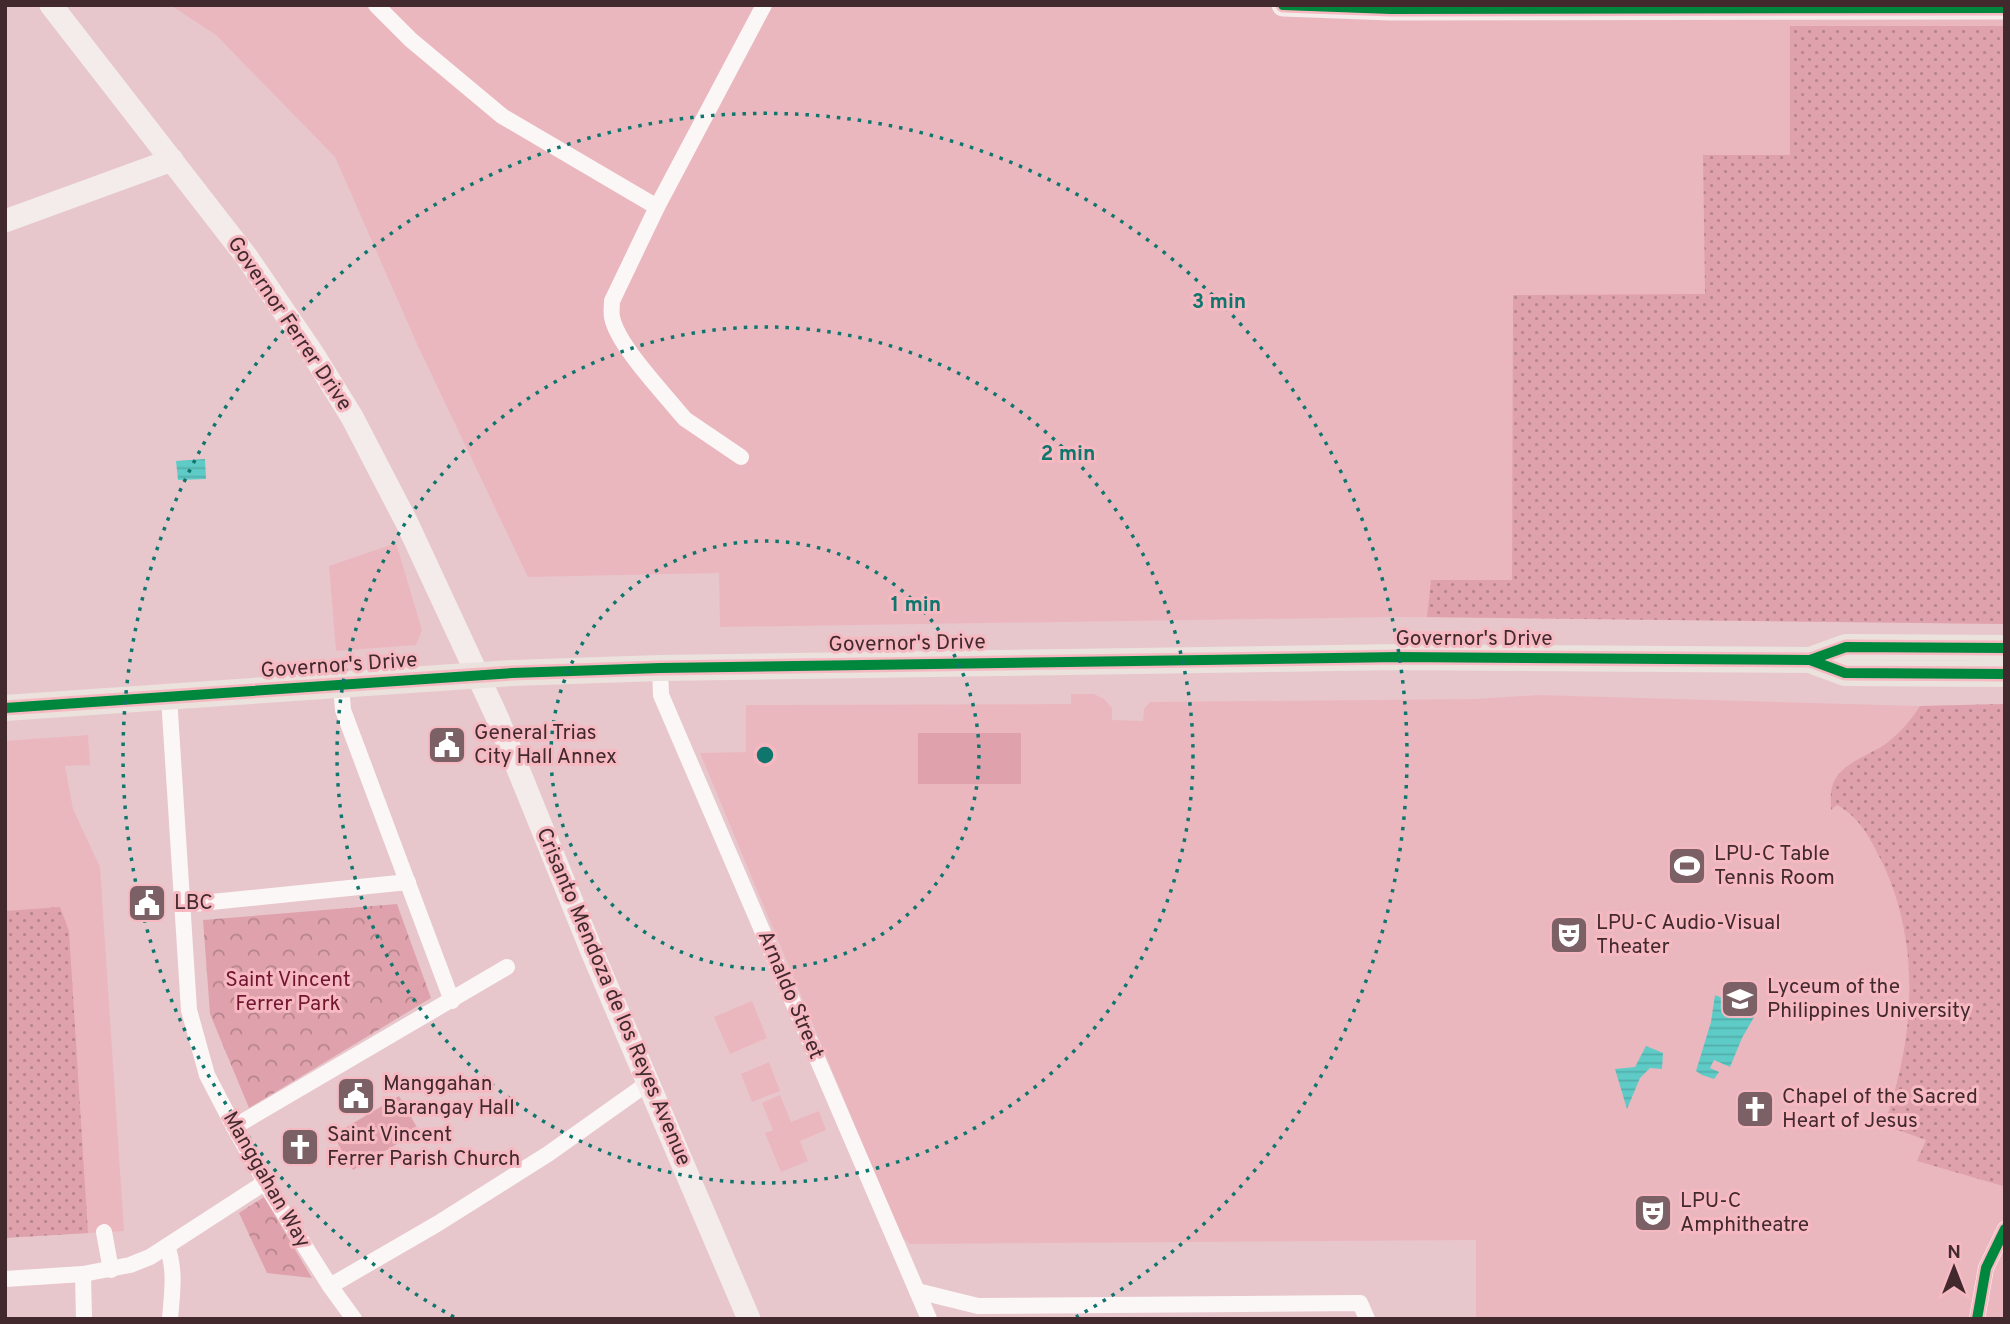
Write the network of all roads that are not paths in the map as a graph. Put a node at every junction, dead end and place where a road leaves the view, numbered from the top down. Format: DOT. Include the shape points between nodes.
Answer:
graph roads {
  1 [pos="51,5"];
  2 [pos="376,5"];
  3 [pos="764,5"];
  4 [pos="1283,5"];
  5 [pos="2005,8"];
  6 [pos="172,160"];
  7 [pos="657,207"];
  8 [pos="5,221"];
  9 [pos="741,457"];
  10 [pos="2005,648"];
  11 [pos="1810,660"];
  12 [pos="660,668"];
  13 [pos="2005,674"];
  14 [pos="476,675"];
  15 [pos="341,685"];
  16 [pos="169,697"];
  17 [pos="5,708"];
  18 [pos="408,882"];
  19 [pos="183,905"];
  20 [pos="507,967"];
  21 [pos="452,1000"];
  22 [pos="648,1083"];
  23 [pos="234,1127"];
  24 [pos="258,1187"];
  25 [pos="2005,1229"];
  26 [pos="104,1232"];
  27 [pos="167,1247"];
  28 [pos="111,1270"];
  29 [pos="83,1274"];
  30 [pos="5,1279"];
  31 [pos="330,1286"];
  32 [pos="917,1292"];
  33 [pos="1212,1311"];
  34 [pos="980,1312"];
  35 [pos="1050,1312"];
  36 [pos="1131,1312"];
  37 [pos="1288,1312"];
  38 [pos="84,1319"];
  39 [pos="170,1319"];
  40 [pos="354,1319"];
  41 [pos="749,1319"];
  42 [pos="929,1319"];
  43 [pos="1367,1319"];
  44 [pos="1977,1319"];
  1 -- 6 [label="main road, Governor Ferrer Drive"];
  2 -- 7 [label="street" via="502,116"];
  3 -- 7 [label="street"];
  4 -- 5 [label="main road" via="1391,9"];
  6 -- 8 [label="main road"];
  6 -- 14 [label="main road, Governor Ferrer Drive" via="246,256 352,417 407,523"];
  7 -- 9 [label="street" via="612,301 612,318 634,356 685,419"];
  10 -- 11 [label="main road, Governor's Drive" via="1846,647"];
  11 -- 12 [label="main road, Governor's Drive" via="1372,657"];
  11 -- 13 [label="main road, Governor's Drive" via="1845,673"];
  12 -- 14 [label="main road, Governor's Drive"];
  12 -- 32 [label="street, Arnaldo Street" via="661,695"];
  14 -- 15 [label="main road, Governor's Drive"];
  14 -- 22 [label="main road, Crisanto Mendoza de los Reyes Avenue"];
  15 -- 16 [label="main road, Governor's Drive"];
  15 -- 18 [label="street" via="343,710"];
  16 -- 17 [label="main road, Governor's Drive"];
  16 -- 19 [label="street, Manggahan Way"];
  18 -- 19 [label="street"];
  18 -- 21 [label="street"];
  19 -- 23 [label="street, Manggahan Way" via="189,1010 207,1075"];
  20 -- 21 [label="street"];
  21 -- 23 [label="street"];
  22 -- 31 [label="street" via="548,1154"];
  22 -- 41 [label="main road, Crisanto Mendoza de los Reyes Avenue"];
  23 -- 31 [label="street, Manggahan Way"];
  24 -- 27 [label="street"];
  25 -- 44 [label="street" via="1986,1268"];
  26 -- 28 [label="street"];
  27 -- 28 [label="street"];
  27 -- 39 [label="street" via="174,1278"];
  28 -- 29 [label="street"];
  29 -- 30 [label="street"];
  29 -- 38 [label="street"];
  31 -- 40 [label="street, Manggahan Way"];
  32 -- 34 [label="street"];
  32 -- 42 [label="street, Arnaldo Street"];
  33 -- 36 [label="street"];
  33 -- 37 [label="street"];
  34 -- 35 [label="street"];
  35 -- 36 [label="street"];
  37 -- 43 [label="street" via="1360,1303"];
}
